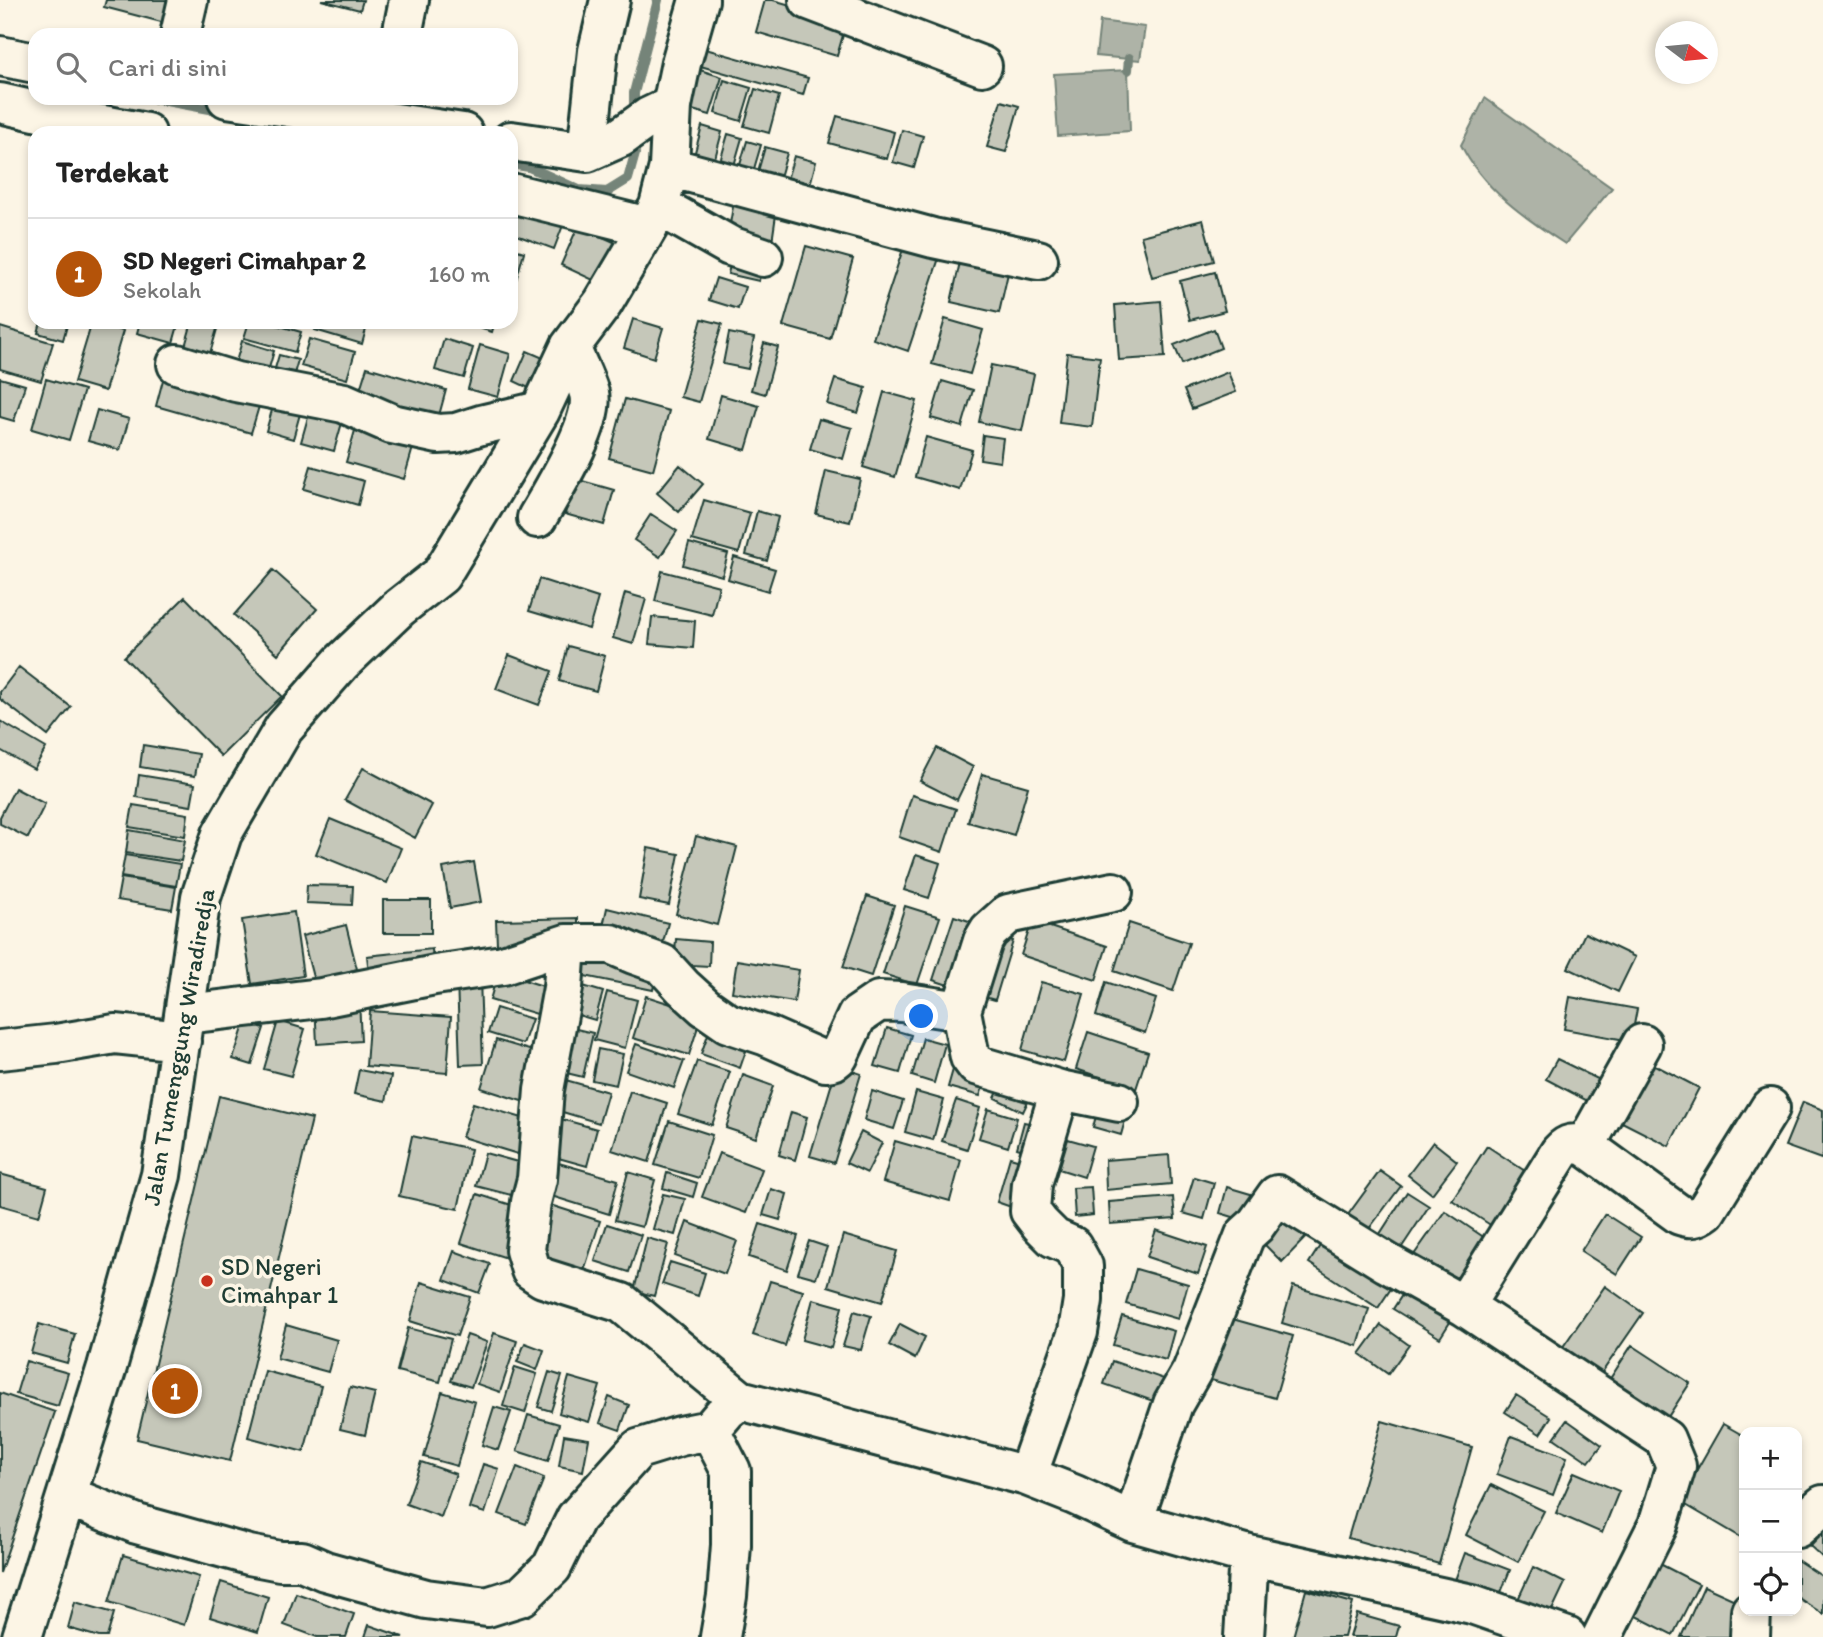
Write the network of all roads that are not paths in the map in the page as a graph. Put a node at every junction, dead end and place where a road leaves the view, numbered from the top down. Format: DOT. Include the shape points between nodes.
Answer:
graph roads {
  1 [pos="188,0"];
  2 [pos="409,0"];
  3 [pos="610,0"];
  4 [pos="699,0"];
  5 [pos="809,0"];
  6 [pos="182,28"];
  7 [pos="403,28"];
  8 [pos="0,55"];
  9 [pos="28,61"];
  10 [pos="982,66"];
  11 [pos="0,103"];
  12 [pos="328,105"];
  13 [pos="386,109"];
  14 [pos="648,120"];
  15 [pos="108,126"];
  16 [pos="441,126"];
  17 [pos="518,142"];
  18 [pos="587,152"];
  19 [pos="669,166"];
  20 [pos="518,194"];
  21 [pos="653,216"];
  22 [pos="763,257"];
  23 [pos="1038,260"];
  24 [pos="570,347"];
  25 [pos="177,363"];
  26 [pos="540,411"];
  27 [pos="537,518"];
  28 [pos="1113,892"];
  29 [pos="566,944"];
  30 [pos="961,1011"];
  31 [pos="184,1027"];
  32 [pos="1642,1044"];
  33 [pos="0,1050"];
  34 [pos="1060,1090"];
  35 [pos="1119,1102"];
  36 [pos="1770,1108"];
  37 [pos="1585,1146"];
  38 [pos="1464,1306"];
  39 [pos="740,1401"];
  40 [pos="710,1430"];
  41 [pos="1027,1476"];
  42 [pos="67,1496"];
  43 [pos="1823,1505"];
  44 [pos="1133,1522"];
  45 [pos="1802,1524"];
  46 [pos="1249,1555"];
  47 [pos="1751,1616"];
  48 [pos="22,1637"];
  49 [pos="720,1637"];
  50 [pos="1244,1637"];
  51 [pos="1567,1637"];
  52 [pos="1602,1637"];
  53 [pos="1750,1637"];
  1 -- 6 [label="street"];
  2 -- 7 [label="street"];
  3 -- 18 [label="street" via="598,51"];
  4 -- 14 [label="street, Jalan Tumenggung Wiradiredja" via="681,62"];
  5 -- 10 [label="street"];
  8 -- 9 [label="street"];
  11 -- 15 [label="street"];
  12 -- 13 [label="street"];
  13 -- 16 [label="street"];
  14 -- 18 [label="street"];
  14 -- 19 [label="street, Jalan Tumenggung Wiradiredja"];
  17 -- 18 [label="street"];
  19 -- 21 [label="street, Jalan Tumenggung Wiradiredja"];
  19 -- 23 [label="street" via="933,239"];
  20 -- 21 [label="street"];
  21 -- 22 [label="street"];
  21 -- 24 [label="street, Jalan Tumenggung Wiradiredja" via="603,303"];
  24 -- 26 [label="street, Jalan Tumenggung Wiradiredja"];
  24 -- 27 [label="street" via="589,395 586,422"];
  25 -- 26 [label="street" via="236,382 344,403 392,424 438,434"];
  26 -- 31 [label="street, Jalan Tumenggung Wiradiredja" via="441,575 341,663 284,728 222,834 201,897"];
  28 -- 30 [label="street" via="1023,910 999,921 983,941"];
  29 -- 30 [label="street" via="611,944 662,964 728,1023 826,1062 838,1057 857,1016 879,1001"];
  29 -- 31 [label="street" via="503,965"];
  29 -- 39 [label="street" via="526,1240 531,1270 622,1303"];
  30 -- 34 [label="street" via="972,1062"];
  31 -- 33 [label="street"];
  31 -- 42 [label="street, Jalan Tumenggung Wiradiredja" via="161,1175"];
  32 -- 37 [label="street"];
  34 -- 35 [label="street"];
  34 -- 41 [label="street" via="1032,1184 1030,1211 1054,1238 1072,1246 1083,1266 1083,1300 1078,1332"];
  36 -- 37 [label="street" via="1698,1217 1680,1215"];
  37 -- 38 [label="street" via="1574,1143 1560,1152"];
  38 -- 44 [label="street" via="1277,1195 1245,1235 1192,1371 1173,1404"];
  38 -- 52 [label="street" via="1665,1438 1676,1466 1658,1525"];
  39 -- 40 [label="street"];
  39 -- 41 [label="street"];
  40 -- 42 [label="street" via="638,1449 576,1518 552,1567 522,1596 487,1607 426,1599 302,1562 249,1555 137,1524"];
  40 -- 49 [label="street" via="731,1471 731,1545"];
  41 -- 44 [label="street"];
  42 -- 48 [label="street, Jalan Tumenggung Wiradiredja"];
  43 -- 45 [label="street"];
  44 -- 46 [label="street"];
  46 -- 50 [label="street"];
  46 -- 51 [label="street" via="1472,1604"];
  47 -- 53 [label="street"];
}
